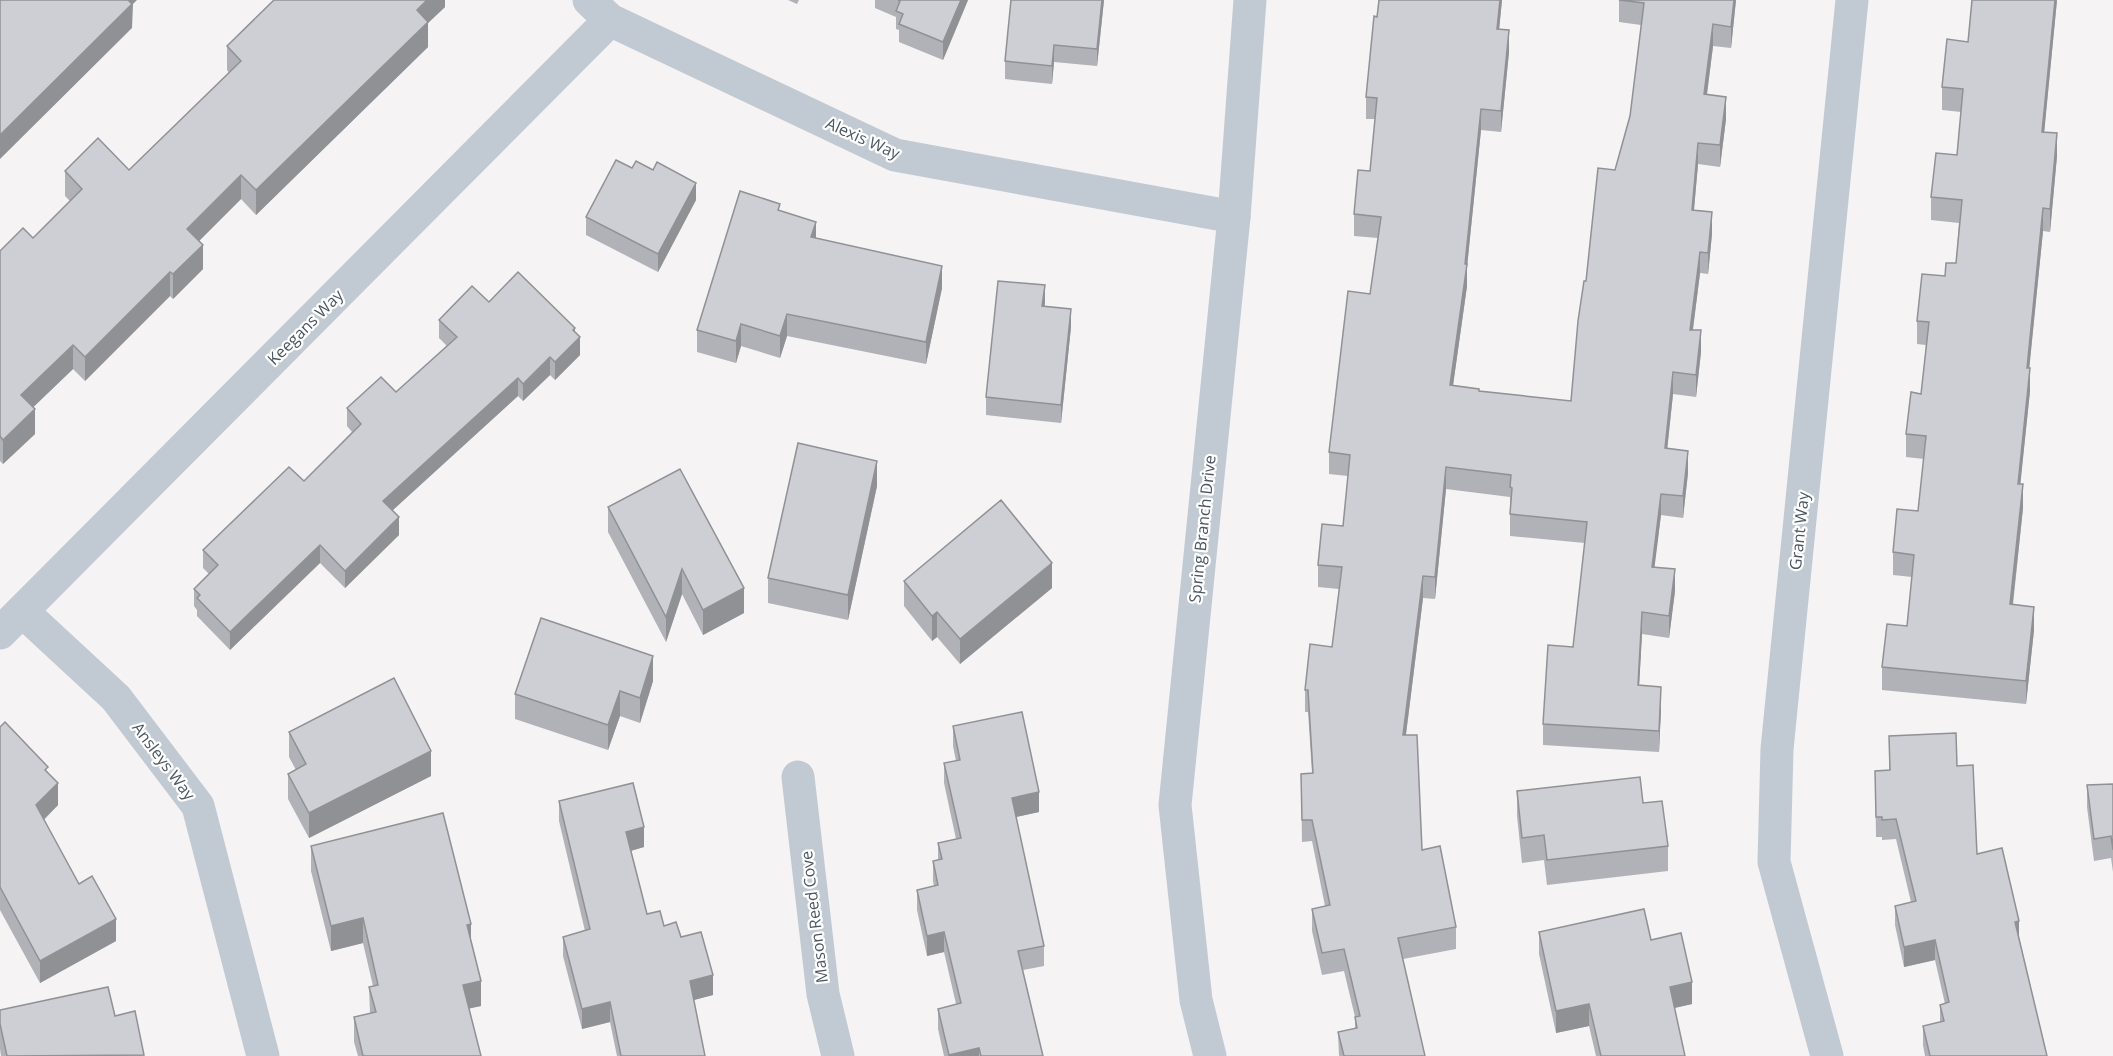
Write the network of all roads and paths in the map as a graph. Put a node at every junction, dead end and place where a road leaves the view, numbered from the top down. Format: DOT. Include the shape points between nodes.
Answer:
graph roads {
  1 [pos="1250,0"];
  2 [pos="1852,0"];
  3 [pos="600,10"];
  4 [pos="1233,217"];
  5 [pos="11,622"];
  6 [pos="798,777"];
  7 [pos="263,1056"];
  8 [pos="838,1056"];
  9 [pos="1210,1056"];
  10 [pos="1827,1056"];
  1 -- 4 [label="street, Spring Branch Drive"];
  2 -- 10 [label="street, Grant Way" via="1776,760 1774,862"];
  3 -- 4 [label="street, Alexis Way" via="895,155"];
  3 -- 5 [label="street, Keegans Way"];
  4 -- 9 [label="street, Spring Branch Drive" via="1175,805 1196,1000"];
  5 -- 7 [label="street, Ansleys Way" via="116,698 198,806"];
  6 -- 8 [label="street, Mason Reed Cove" via="823,994"];
}
